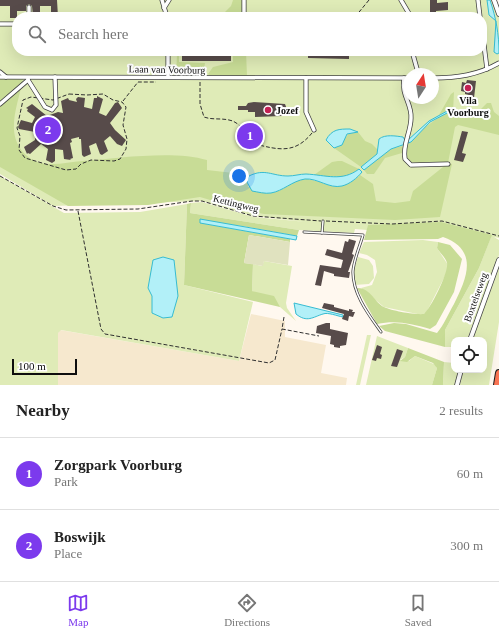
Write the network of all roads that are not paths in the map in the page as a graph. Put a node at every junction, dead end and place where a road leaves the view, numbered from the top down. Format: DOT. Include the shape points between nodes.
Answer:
graph roads {
  1 [pos="162,0"];
  2 [pos="169,0"];
  3 [pos="244,0"];
  4 [pos="401,0"];
  5 [pos="478,0"];
  6 [pos="494,0"];
  7 [pos="29,7"];
  8 [pos="164,8"];
  9 [pos="29,12"];
  10 [pos="165,12"];
  11 [pos="244,12"];
  12 [pos="408,12"];
  13 [pos="479,12"];
  14 [pos="499,14"];
  15 [pos="0,24"];
  16 [pos="12,24"];
  17 [pos="168,56"];
  18 [pos="413,56"];
  19 [pos="485,56"];
  20 [pos="499,63"];
  21 [pos="417,68"];
  22 [pos="487,69"];
  23 [pos="0,72"];
  24 [pos="0,77"];
  25 [pos="6,77"];
  26 [pos="55,77"];
  27 [pos="168,77"];
  28 [pos="28,78"];
  29 [pos="306,78"];
  30 [pos="403,78"];
  31 [pos="439,78"];
  32 [pos="0,104"];
  33 [pos="408,104"];
  34 [pos="314,130"];
  35 [pos="448,164"];
  36 [pos="323,221"];
  37 [pos="304,232"];
  38 [pos="322,233"];
  39 [pos="499,260"];
  40 [pos="381,332"];
  41 [pos="471,337"];
  42 [pos="460,373"];
  43 [pos="499,373"];
  44 [pos="458,385"];
  45 [pos="497,385"];
  1 -- 8 [label="street"];
  2 -- 8 [label="street"];
  3 -- 11 [label="street"];
  4 -- 12 [label="street"];
  5 -- 13 [label="street"];
  6 -- 14 [label="street"];
  7 -- 9 [label="street"];
  8 -- 10 [label="street"];
  15 -- 16 [label="street"];
  17 -- 27 [label="street"];
  18 -- 21 [label="street"];
  19 -- 22 [label="street"];
  20 -- 22 [label="street"];
  22 -- 31 [label="street" via="463,76"];
  23 -- 25 [label="street"];
  24 -- 25 [label="street, Laan van Voorburg"];
  25 -- 28 [label="street, Laan van Voorburg"];
  26 -- 27 [label="street, Laan van Voorburg"];
  26 -- 28 [label="street, Laan van Voorburg"];
  26 -- 28 [label="street" via="56,105 52,110 45,107"];
  27 -- 29 [label="street, Laan van Voorburg"];
  28 -- 32 [label="street"];
  29 -- 30 [label="street, Laan van Voorburg"];
  29 -- 34 [label="street" via="306,112"];
  33 -- 35 [label="street" via="411,118 405,145 405,159 411,164"];
  36 -- 38 [label="lane"];
  37 -- 38 [label="lane"];
  38 -- 40 [label="lane" via="363,235 353,270 354,279 366,308"];
  39 -- 41 [label="street, Boxtelseweg"];
  42 -- 44 [label="street"];
  43 -- 45 [label="highway"];
}
